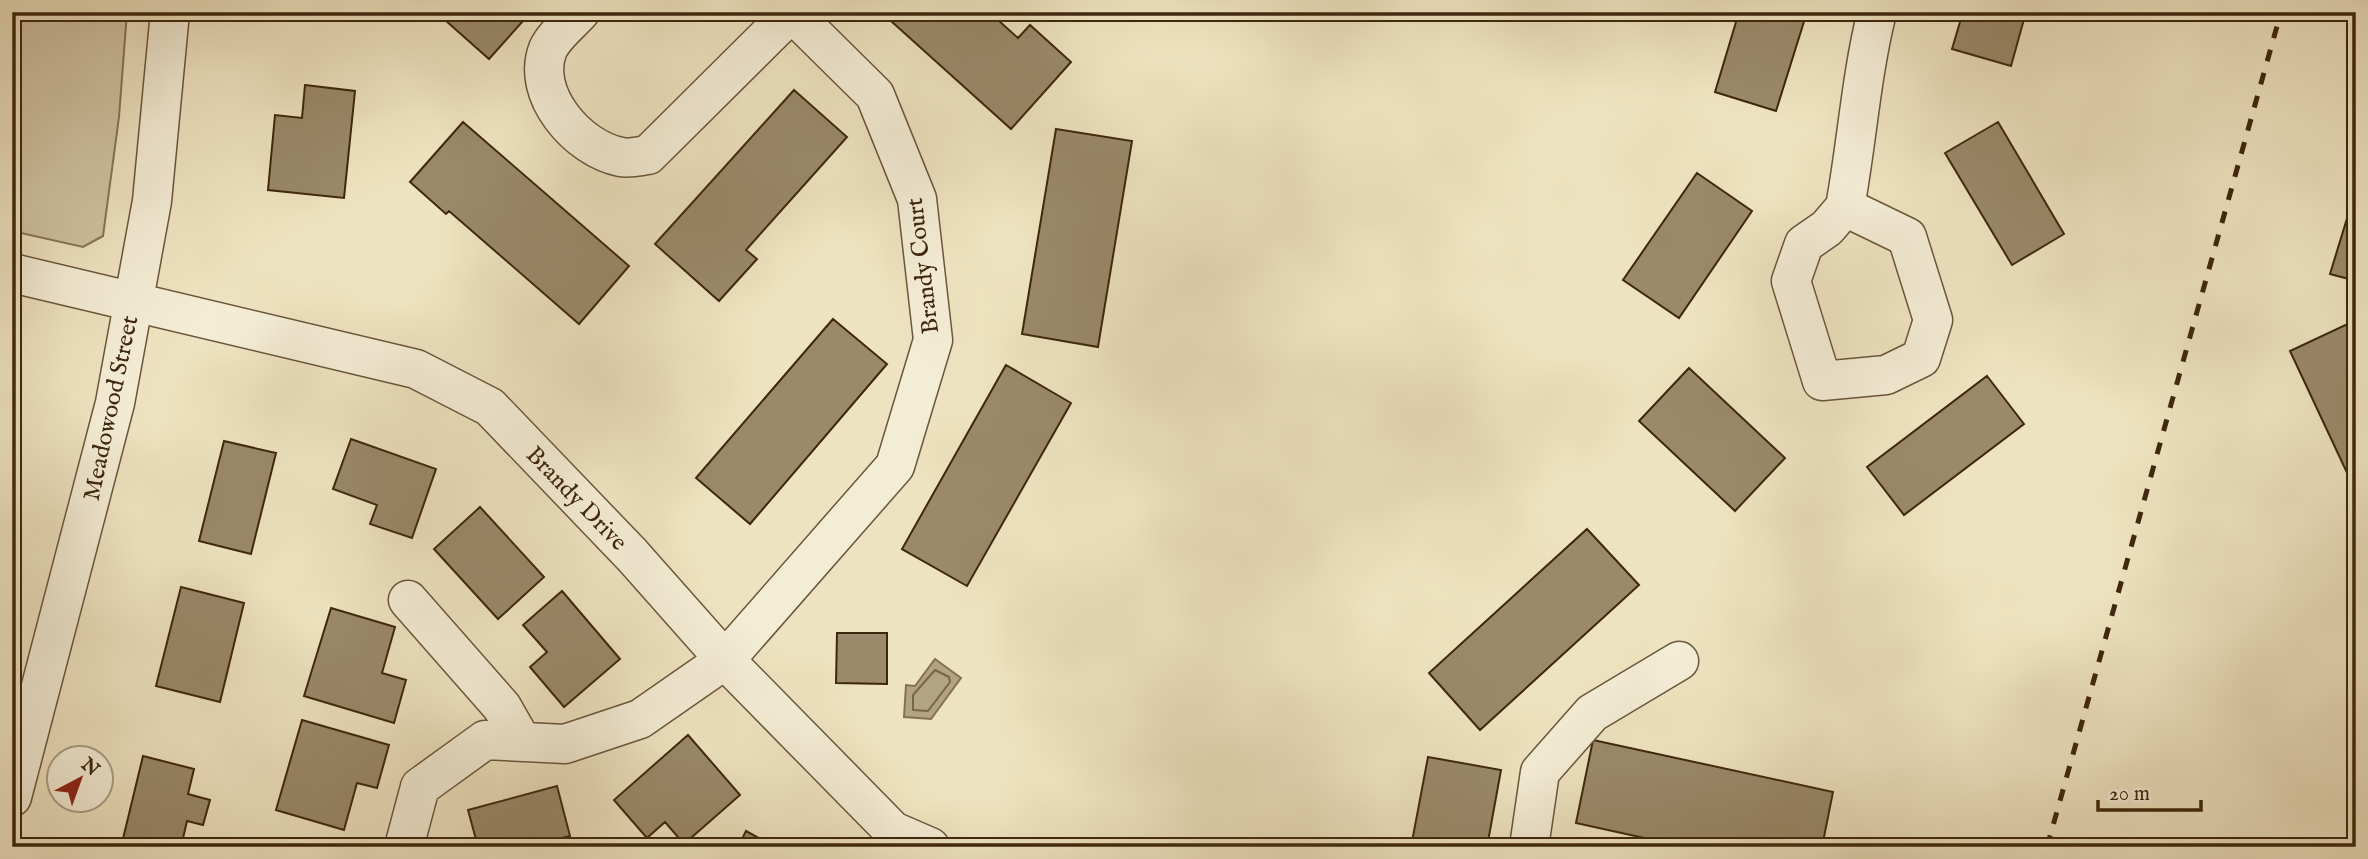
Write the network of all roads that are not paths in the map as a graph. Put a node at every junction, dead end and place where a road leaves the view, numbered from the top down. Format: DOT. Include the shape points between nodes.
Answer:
graph roads {
  1 [pos="170,12"];
  2 [pos="580,12"];
  3 [pos="1877,12"];
  4 [pos="791,13"];
  5 [pos="1845,207"];
  6 [pos="12,273"];
  7 [pos="133,301"];
  8 [pos="408,600"];
  9 [pos="725,660"];
  10 [pos="1679,661"];
  11 [pos="522,742"];
  12 [pos="12,797"];
  13 [pos="889,839"];
  14 [pos="404,847"];
  15 [pos="930,847"];
  16 [pos="1529,847"];
  1 -- 7 [label="street, Meadowood Street" via="152,201"];
  2 -- 4 [label="street, Brandy Court" via="549,48 544,69 548,96 574,132 622,158 648,155"];
  3 -- 5 [label="street" via="1865,62"];
  4 -- 9 [label="street, Brandy Court" via="875,95 917,199 933,340 895,466"];
  5 -- 5 [label="street" via="1908,237 1933,320 1921,358 1886,375 1822,381 1791,281 1804,244 1827,228"];
  6 -- 7 [label="street, Brandy Drive"];
  7 -- 9 [label="street, Brandy Drive" via="415,369 491,407"];
  7 -- 12 [label="street, Meadowood Street" via="116,403"];
  8 -- 11 [label="street" via="502,707"];
  9 -- 11 [label="street, Brandy Court" via="640,719 565,744"];
  9 -- 13 [label="street, Brandy Drive"];
  10 -- 16 [label="street" via="1592,713 1540,772"];
  11 -- 14 [label="street, Brandy Court" via="485,740 420,787"];
  13 -- 15 [label="street, Brandy Drive"];
}
